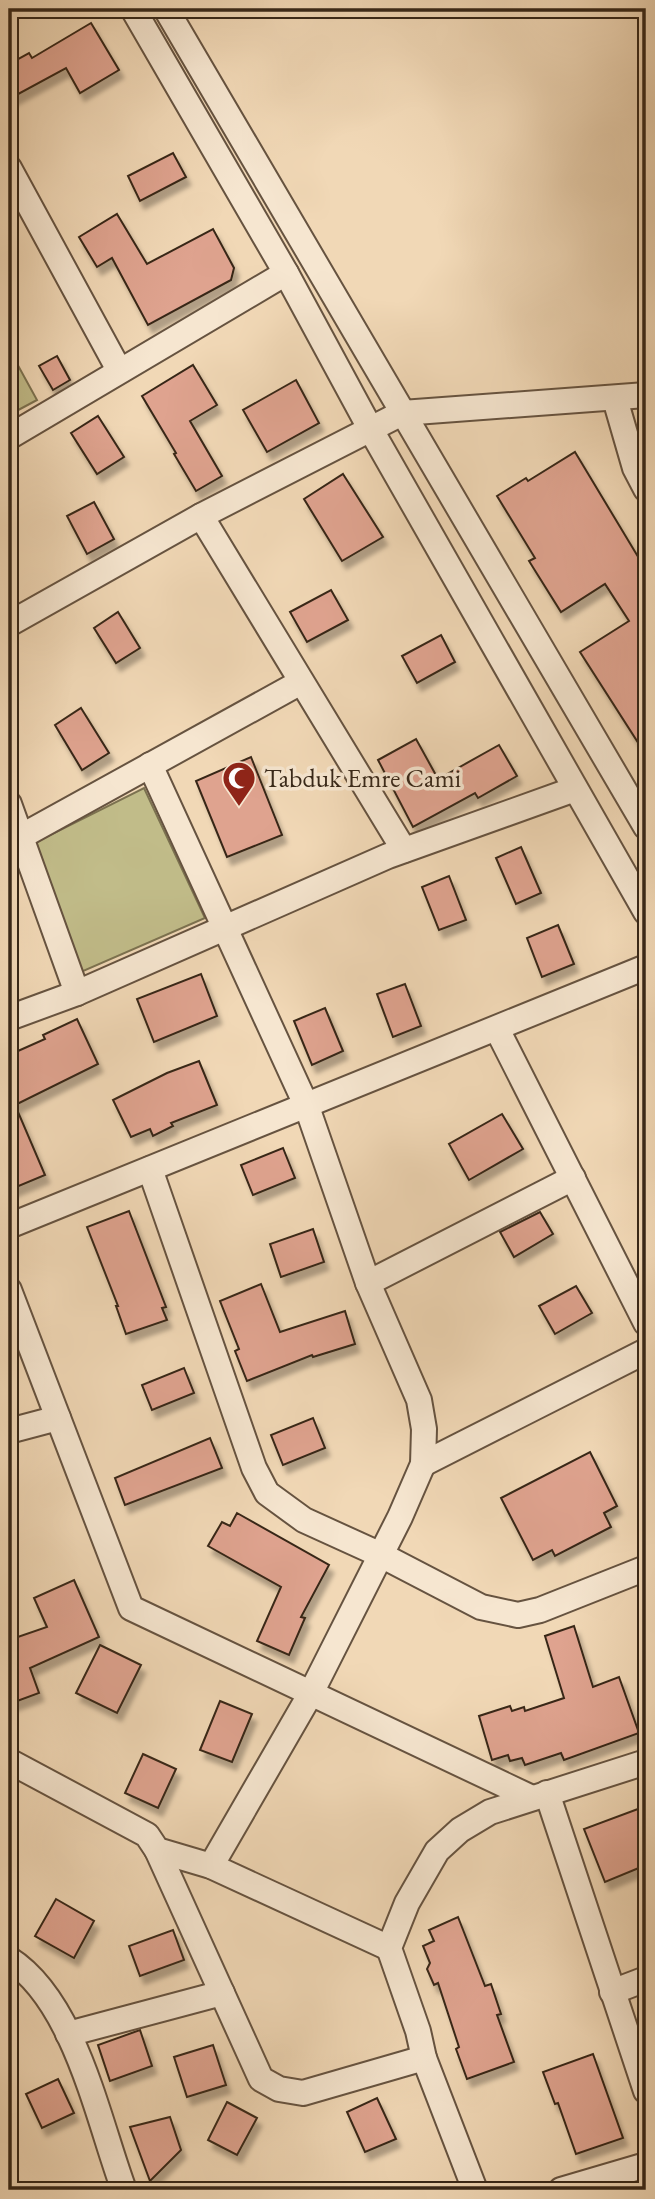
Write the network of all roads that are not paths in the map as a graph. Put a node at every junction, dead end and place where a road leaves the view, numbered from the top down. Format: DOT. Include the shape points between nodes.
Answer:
graph roads {
  1 [pos="133,9"];
  2 [pos="166,9"];
  3 [pos="9,168"];
  4 [pos="286,273"];
  5 [pos="119,370"];
  6 [pos="646,395"];
  7 [pos="615,399"];
  8 [pos="402,414"];
  9 [pos="371,430"];
  10 [pos="9,437"];
  11 [pos="646,489"];
  12 [pos="201,516"];
  13 [pos="9,624"];
  14 [pos="301,682"];
  15 [pos="150,765"];
  16 [pos="575,789"];
  17 [pos="9,804"];
  18 [pos="646,827"];
  19 [pos="22,836"];
  20 [pos="404,850"];
  21 [pos="646,912"];
  22 [pos="226,928"];
  23 [pos="646,967"];
  24 [pos="77,993"];
  25 [pos="9,1018"];
  26 [pos="497,1029"];
  27 [pos="307,1107"];
  28 [pos="150,1169"];
  29 [pos="573,1178"];
  30 [pos="9,1226"];
  31 [pos="368,1283"];
  32 [pos="9,1290"];
  33 [pos="646,1323"];
  34 [pos="646,1351"];
  35 [pos="58,1418"];
  36 [pos="9,1431"];
  37 [pos="423,1464"];
  38 [pos="382,1555"];
  39 [pos="646,1568"];
  40 [pos="310,1693"];
  41 [pos="9,1762"];
  42 [pos="646,1762"];
  43 [pos="539,1796"];
  44 [pos="157,1850"];
  45 [pos="211,1866"];
  46 [pos="389,1948"];
  47 [pos="9,1959"];
  48 [pos="646,1979"];
  49 [pos="612,1992"];
  50 [pos="222,1993"];
  51 [pos="68,2034"];
  52 [pos="424,2058"];
  53 [pos="646,2091"];
  54 [pos="646,2165"];
  55 [pos="124,2190"];
  56 [pos="475,2190"];
  57 [pos="561,2190"];
  1 -- 4 [label="street"];
  2 -- 8 [label="street"];
  3 -- 5 [label="street"];
  4 -- 5 [label="street"];
  4 -- 9 [label="street"];
  5 -- 10 [label="street"];
  6 -- 7 [label="street"];
  7 -- 8 [label="street"];
  7 -- 11 [label="street" via="635,468"];
  8 -- 9 [label="street"];
  8 -- 18 [label="street"];
  9 -- 12 [label="street"];
  9 -- 16 [label="street"];
  12 -- 13 [label="street"];
  12 -- 14 [label="street"];
  14 -- 15 [label="street"];
  14 -- 20 [label="street"];
  15 -- 19 [label="street"];
  15 -- 22 [label="street"];
  16 -- 20 [label="street"];
  16 -- 21 [label="street"];
  17 -- 19 [label="street"];
  19 -- 24 [label="street"];
  20 -- 22 [label="street"];
  22 -- 24 [label="street"];
  22 -- 27 [label="street"];
  23 -- 26 [label="street"];
  24 -- 25 [label="street"];
  26 -- 27 [label="street"];
  26 -- 29 [label="street"];
  27 -- 28 [label="street"];
  27 -- 31 [label="street"];
  28 -- 30 [label="street"];
  28 -- 38 [label="street" via="254,1468 267,1493 304,1520"];
  29 -- 31 [label="street"];
  29 -- 33 [label="street"];
  31 -- 37 [label="street" via="419,1400"];
  32 -- 35 [label="street"];
  34 -- 37 [label="street"];
  35 -- 36 [label="street"];
  35 -- 40 [label="street" via="131,1608"];
  37 -- 38 [label="street"];
  38 -- 39 [label="street" via="481,1607 518,1615"];
  38 -- 40 [label="street"];
  40 -- 43 [label="street"];
  40 -- 45 [label="street"];
  41 -- 44 [label="street" via="147,1835"];
  42 -- 43 [label="street"];
  43 -- 46 [label="street" via="490,1812 460,1830 437,1852 407,1903"];
  43 -- 49 [label="street"];
  44 -- 45 [label="street"];
  44 -- 50 [label="street"];
  45 -- 46 [label="street"];
  46 -- 52 [label="street"];
  47 -- 51 [label="street" via="40,1987"];
  48 -- 49 [label="street"];
  49 -- 53 [label="street"];
  50 -- 51 [label="street"];
  50 -- 52 [label="street" via="261,2079 279,2089 303,2093"];
  51 -- 55 [label="street"];
  52 -- 56 [label="street"];
  54 -- 57 [label="street"];
}
